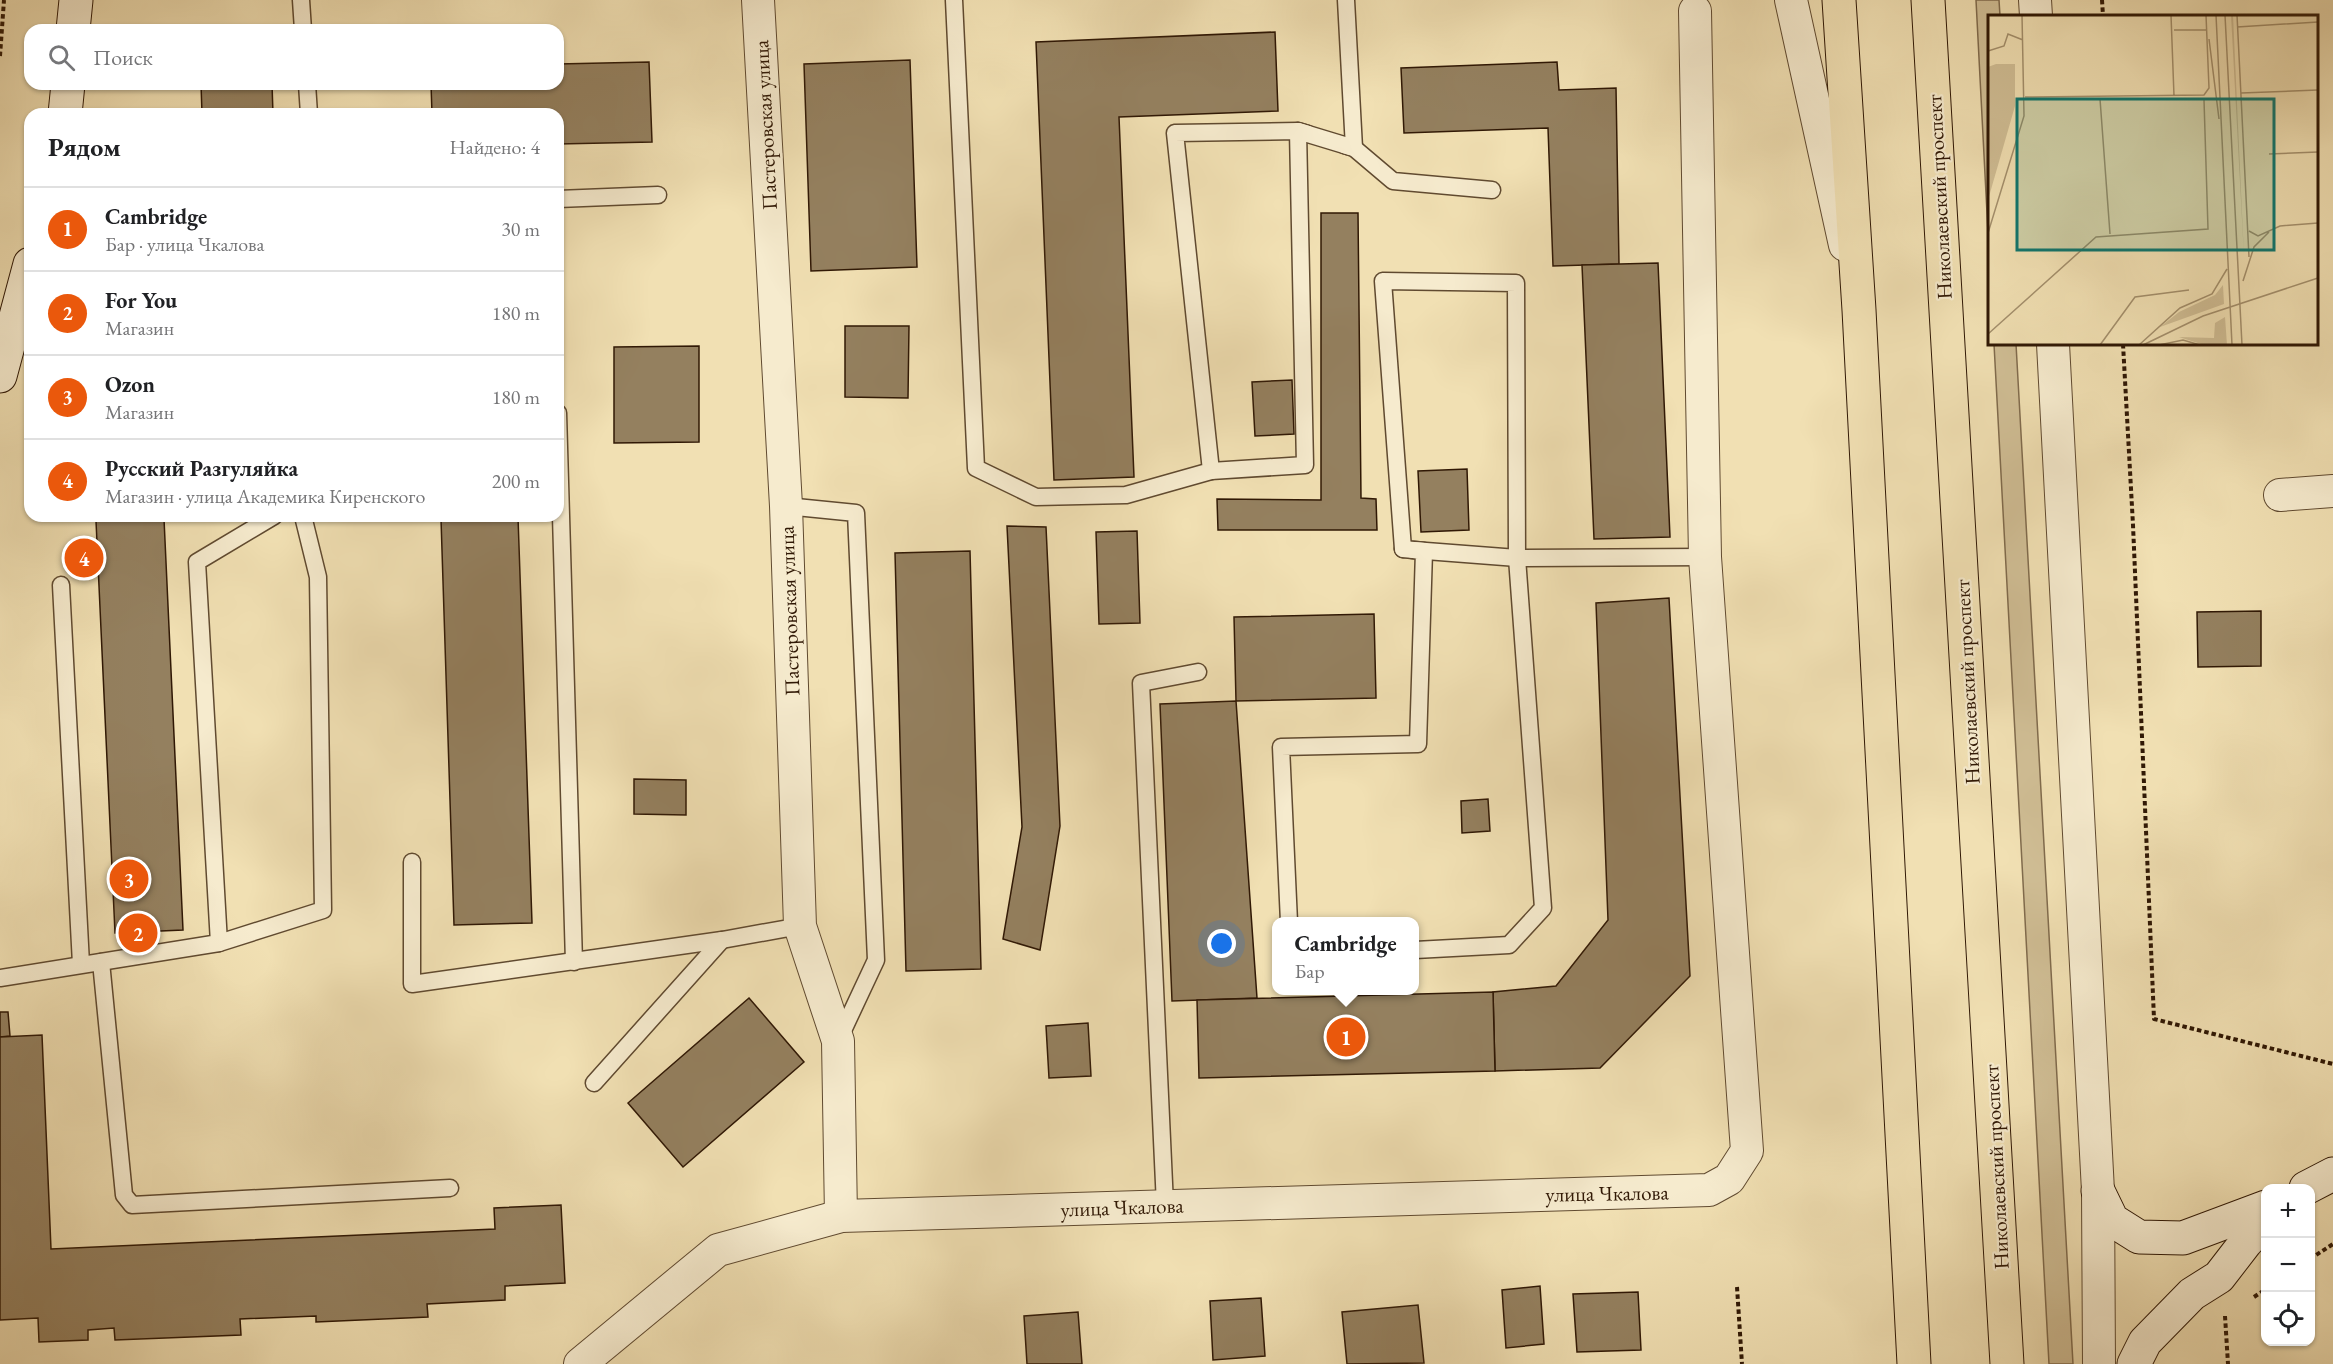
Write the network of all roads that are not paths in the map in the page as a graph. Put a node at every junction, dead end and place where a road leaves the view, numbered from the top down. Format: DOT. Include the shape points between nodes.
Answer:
graph roads {
  1 [pos="76,0"];
  2 [pos="301,0"];
  3 [pos="758,0"];
  4 [pos="954,0"];
  5 [pos="1346,0"];
  6 [pos="1791,0"];
  7 [pos="1839,0"];
  8 [pos="1928,0"];
  9 [pos="2035,0"];
  10 [pos="1695,11"];
  11 [pos="2036,15"];
  12 [pos="74,24"];
  13 [pos="303,24"];
  14 [pos="67,90"];
  15 [pos="307,90"];
  16 [pos="66,108"];
  17 [pos="309,108"];
  18 [pos="1298,131"];
  19 [pos="1353,148"];
  20 [pos="1492,190"];
  21 [pos="657,195"];
  22 [pos="564,199"];
  23 [pos="24,286"];
  24 [pos="1859,310"];
  25 [pos="2053,345"];
  26 [pos="0,376"];
  27 [pos="1212,471"];
  28 [pos="2333,491"];
  29 [pos="2280,495"];
  30 [pos="786,506"];
  31 [pos="264,522"];
  32 [pos="304,522"];
  33 [pos="561,522"];
  34 [pos="1424,551"];
  35 [pos="1705,557"];
  36 [pos="1517,558"];
  37 [pos="61,585"];
  38 [pos="1198,672"];
  39 [pos="412,862"];
  40 [pos="1289,917"];
  41 [pos="800,926"];
  42 [pos="722,940"];
  43 [pos="219,943"];
  44 [pos="1419,950"];
  45 [pos="100,962"];
  46 [pos="574,962"];
  47 [pos="81,964"];
  48 [pos="0,978"];
  49 [pos="838,1041"];
  50 [pos="594,1083"];
  51 [pos="2333,1174"];
  52 [pos="2314,1184"];
  53 [pos="450,1188"];
  54 [pos="2098,1191"];
  55 [pos="1165,1205"];
  56 [pos="2261,1209"];
  57 [pos="841,1216"];
  58 [pos="2261,1225"];
  59 [pos="580,1364"];
  60 [pos="1914,1364"];
  61 [pos="2007,1364"];
  62 [pos="2099,1364"];
  63 [pos="2134,1364"];
  1 -- 12 [label="main road"];
  2 -- 13 [label="lane"];
  3 -- 30 [label="street, Пастеровская улица"];
  4 -- 27 [label="lane" via="976,468 1035,497 1126,495"];
  5 -- 19 [label="lane"];
  6 -- 24 [label="street"];
  7 -- 24 [label="main road"];
  8 -- 61 [label="main road, Николаевский проспект"];
  9 -- 11 [label="street"];
  10 -- 35 [label="street"];
  14 -- 16 [label="main road"];
  15 -- 17 [label="lane"];
  18 -- 19 [label="lane"];
  18 -- 27 [label="lane" via="1305,465"];
  18 -- 27 [label="lane" via="1175,133"];
  19 -- 20 [label="lane" via="1393,181"];
  21 -- 22 [label="lane"];
  23 -- 26 [label="main road"];
  24 -- 60 [label="main road"];
  25 -- 54 [label="street"];
  28 -- 29 [label="street"];
  30 -- 41 [label="street, Пастеровская улица"];
  30 -- 49 [label="lane" via="856,513 876,960"];
  31 -- 43 [label="lane" via="197,562"];
  32 -- 43 [label="lane" via="318,577 324,910"];
  33 -- 46 [label="lane"];
  34 -- 36 [label="lane"];
  34 -- 36 [label="lane" via="1403,549 1383,280 1516,282"];
  34 -- 40 [label="lane" via="1418,744 1281,747"];
  35 -- 36 [label="lane"];
  35 -- 55 [label="street, улица Чкалова" via="1747,1151 1729,1179 1709,1190"];
  36 -- 44 [label="lane" via="1542,908 1509,945"];
  37 -- 47 [label="lane"];
  38 -- 55 [label="lane" via="1141,683"];
  39 -- 46 [label="lane" via="412,984"];
  41 -- 42 [label="lane"];
  41 -- 49 [label="street, Пастеровская улица"];
  42 -- 46 [label="lane"];
  42 -- 50 [label="lane"];
  43 -- 45 [label="lane"];
  45 -- 47 [label="lane"];
  45 -- 53 [label="lane" via="124,1195 132,1205"];
  47 -- 48 [label="lane"];
  49 -- 57 [label="street, Пастеровская улица"];
  51 -- 52 [label="main road"];
  54 -- 56 [label="main road" via="2112,1220 2139,1237 2183,1238"];
  54 -- 62 [label="street"];
  55 -- 57 [label="street, улица Чкалова"];
  57 -- 59 [label="street, улица Чкалова" via="718,1250"];
  58 -- 63 [label="main road" via="2219,1277 2192,1294 2145,1342"];
}
